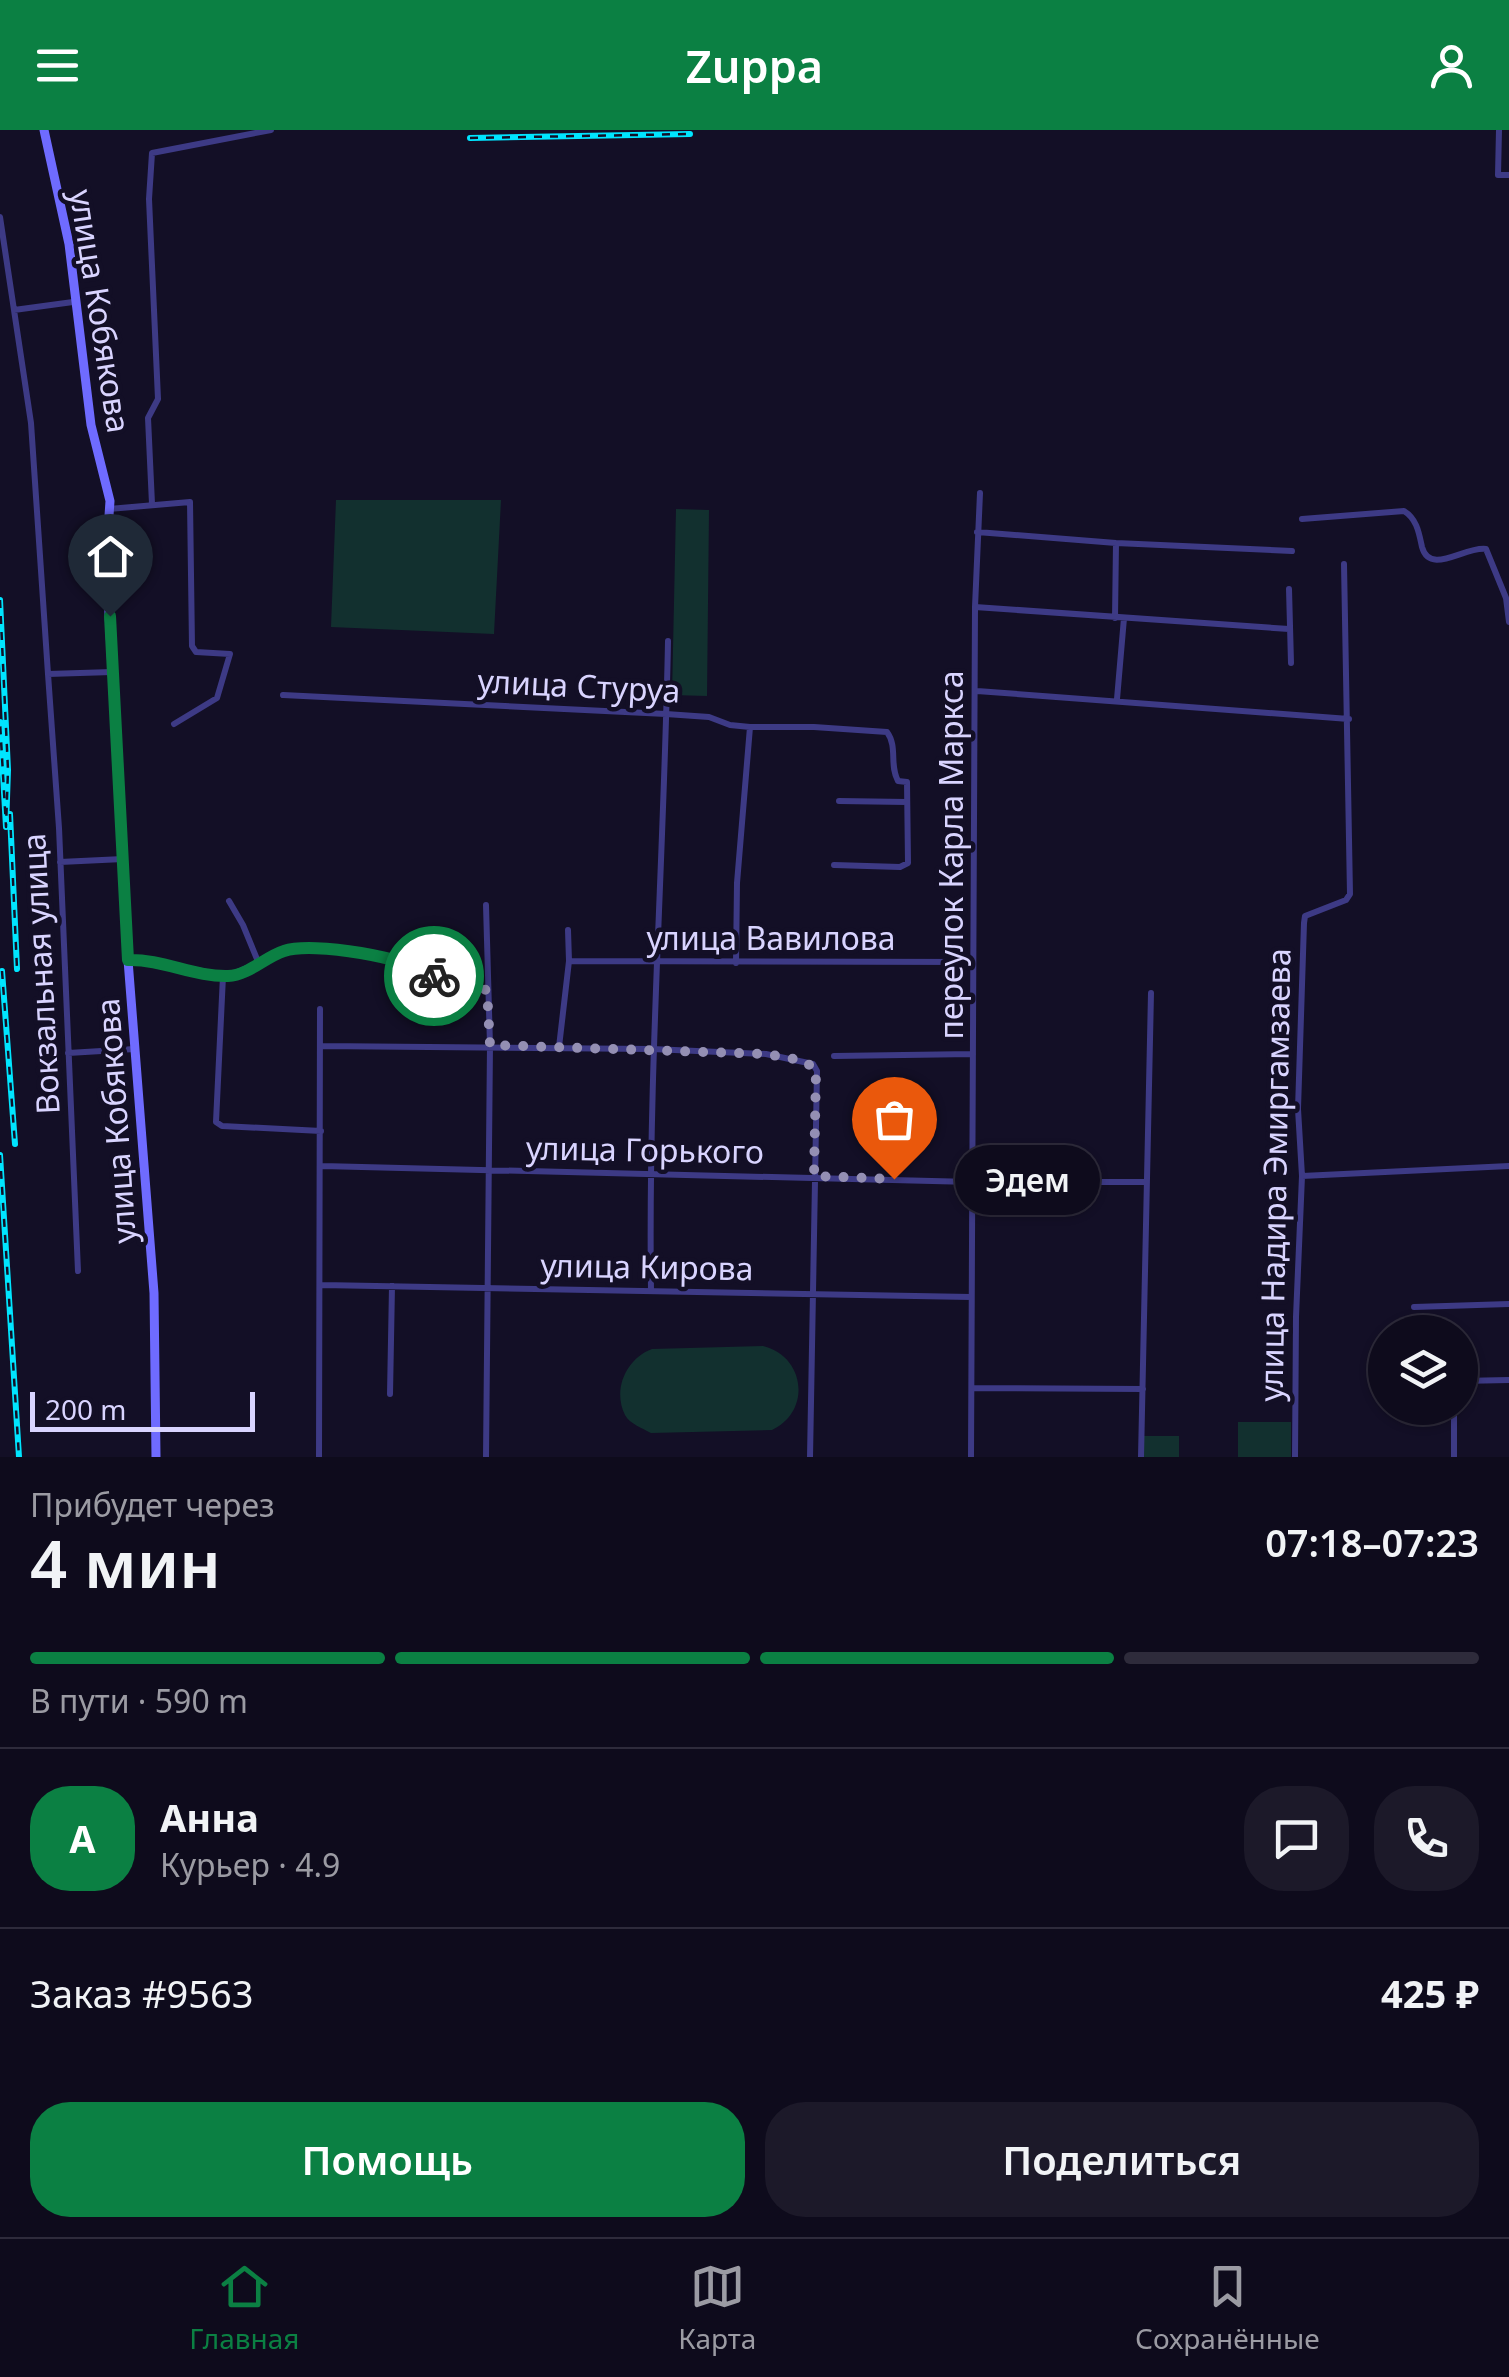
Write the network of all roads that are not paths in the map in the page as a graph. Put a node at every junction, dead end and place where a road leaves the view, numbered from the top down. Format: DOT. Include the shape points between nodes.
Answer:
graph roads {
  1 [pos="44,130"];
  2 [pos="271,130"];
  3 [pos="1499,130"];
  4 [pos="1509,175"];
  5 [pos="0,217"];
  6 [pos="74,302"];
  7 [pos="14,310"];
  8 [pos="980,493"];
  9 [pos="152,504"];
  10 [pos="110,509"];
  11 [pos="1302,519"];
  12 [pos="976,532"];
  13 [pos="1116,543"];
  14 [pos="1292,550"];
  15 [pos="1344,564"];
  16 [pos="1289,589"];
  17 [pos="975,607"];
  18 [pos="1119,618"];
  19 [pos="1509,622"];
  20 [pos="1289,629"];
  21 [pos="668,640"];
  22 [pos="1291,663"];
  23 [pos="113,672"];
  24 [pos="48,674"];
  25 [pos="977,691"];
  26 [pos="283,695"];
  27 [pos="1117,699"];
  28 [pos="666,714"];
  29 [pos="1349,718"];
  30 [pos="174,724"];
  31 [pos="750,728"];
  32 [pos="839,801"];
  33 [pos="907,802"];
  34 [pos="122,859"];
  35 [pos="60,862"];
  36 [pos="834,865"];
  37 [pos="228,901"];
  38 [pos="486,905"];
  39 [pos="568,930"];
  40 [pos="128,960"];
  41 [pos="569,961"];
  42 [pos="974,962"];
  43 [pos="654,963"];
  44 [pos="736,963"];
  45 [pos="259,964"];
  46 [pos="223,976"];
  47 [pos="487,990"];
  48 [pos="1150,993"];
  49 [pos="320,1010"];
  50 [pos="490,1045"];
  51 [pos="320,1046"];
  52 [pos="559,1047"];
  53 [pos="136,1049"];
  54 [pos="652,1049"];
  55 [pos="68,1053"];
  56 [pos="973,1054"];
  57 [pos="834,1056"];
  58 [pos="321,1132"];
  59 [pos="322,1166"];
  60 [pos="1509,1166"];
  61 [pos="487,1171"];
  62 [pos="649,1175"];
  63 [pos="814,1176"];
  64 [pos="1302,1176"];
  65 [pos="972,1182"];
  66 [pos="1147,1182"];
  67 [pos="78,1271"];
  68 [pos="322,1285"];
  69 [pos="392,1286"];
  70 [pos="487,1288"];
  71 [pos="651,1290"];
  72 [pos="812,1294"];
  73 [pos="971,1297"];
  74 [pos="1509,1304"];
  75 [pos="1414,1307"];
  76 [pos="1509,1380"];
  77 [pos="1478,1381"];
  78 [pos="972,1388"];
  79 [pos="1142,1390"];
  80 [pos="390,1394"];
  81 [pos="1454,1425"];
  82 [pos="156,1457"];
  83 [pos="318,1457"];
  84 [pos="486,1457"];
  85 [pos="810,1457"];
  86 [pos="971,1457"];
  87 [pos="1141,1457"];
  88 [pos="1295,1457"];
  89 [pos="1454,1457"];
  1 -- 6 [label="street, улица Кобякова" via="69,244"];
  2 -- 9 [label="street" via="152,152 158,399 148,418"];
  3 -- 4 [label="street" via="1498,174"];
  5 -- 7 [label="street, Вокзальная улица"];
  6 -- 7 [label="street"];
  6 -- 10 [label="street, улица Кобякова"];
  7 -- 24 [label="street, Вокзальная улица" via="32,422"];
  8 -- 12 [label="street, переулок Карла Маркса"];
  9 -- 10 [label="street"];
  9 -- 30 [label="street" via="190,502 192,646 196,652 230,654 217,698"];
  10 -- 23 [label="street, улица Кобякова"];
  11 -- 19 [label="street" via="1404,511 1430,560 1486,549"];
  12 -- 13 [label="street"];
  12 -- 17 [label="street, переулок Карла Маркса"];
  13 -- 14 [label="street"];
  13 -- 18 [label="street"];
  15 -- 29 [label="street, улица Надира Эмиргамзаева"];
  16 -- 20 [label="street"];
  17 -- 18 [label="street"];
  17 -- 25 [label="street, переулок Карла Маркса"];
  18 -- 20 [label="street"];
  18 -- 27 [label="street"];
  20 -- 22 [label="street"];
  21 -- 28 [label="street"];
  23 -- 24 [label="street"];
  23 -- 34 [label="street, улица Кобякова"];
  24 -- 35 [label="street, Вокзальная улица"];
  25 -- 27 [label="street"];
  25 -- 42 [label="street, переулок Карла Маркса"];
  26 -- 28 [label="street, улица Стуруа"];
  27 -- 29 [label="street"];
  28 -- 31 [label="street, улица Стуруа"];
  28 -- 43 [label="street"];
  29 -- 64 [label="street, улица Надира Эмиргамзаева" via="1350,894 1305,916 1304,923"];
  31 -- 33 [label="street, улица Стуруа" via="887,732 893,772 906,782"];
  31 -- 44 [label="street"];
  32 -- 33 [label="street"];
  33 -- 36 [label="street" via="908,863"];
  34 -- 35 [label="street"];
  34 -- 40 [label="street, улица Кобякова"];
  35 -- 55 [label="street, Вокзальная улица"];
  37 -- 45 [label="street"];
  38 -- 47 [label="street"];
  39 -- 41 [label="street"];
  40 -- 46 [label="street"];
  40 -- 53 [label="street, улица Кобякова"];
  41 -- 43 [label="street, улица Вавилова"];
  41 -- 52 [label="street"];
  42 -- 44 [label="street, улица Вавилова"];
  42 -- 56 [label="street, переулок Карла Маркса"];
  43 -- 44 [label="street, улица Вавилова"];
  43 -- 54 [label="street"];
  45 -- 46 [label="street"];
  45 -- 47 [label="street" via="296,948 364,953 450,985"];
  46 -- 58 [label="street" via="216,1122"];
  47 -- 50 [label="street"];
  48 -- 66 [label="street"];
  49 -- 51 [label="street"];
  50 -- 51 [label="street"];
  50 -- 52 [label="street"];
  50 -- 61 [label="street"];
  51 -- 58 [label="street"];
  52 -- 54 [label="street"];
  53 -- 55 [label="street"];
  53 -- 82 [label="street, улица Кобякова" via="154,1293"];
  54 -- 62 [label="street"];
  54 -- 63 [label="street" via="812,1064"];
  55 -- 67 [label="street, Вокзальная улица"];
  56 -- 57 [label="street"];
  56 -- 65 [label="street, переулок Карла Маркса"];
  58 -- 59 [label="street"];
  59 -- 61 [label="street, улица Горького"];
  59 -- 68 [label="street"];
  60 -- 64 [label="street"];
  61 -- 62 [label="street, улица Горького"];
  61 -- 70 [label="street"];
  62 -- 63 [label="street, улица Горького"];
  62 -- 71 [label="street"];
  63 -- 65 [label="street, улица Горького"];
  63 -- 72 [label="street"];
  64 -- 88 [label="street, улица Надира Эмиргамзаева"];
  65 -- 66 [label="street, улица Горького"];
  65 -- 73 [label="street, переулок Карла Маркса"];
  66 -- 79 [label="street"];
  68 -- 69 [label="street, улица Кирова"];
  68 -- 83 [label="street"];
  69 -- 70 [label="street, улица Кирова"];
  69 -- 80 [label="street"];
  70 -- 71 [label="street, улица Кирова"];
  70 -- 84 [label="street"];
  71 -- 72 [label="street, улица Кирова"];
  72 -- 73 [label="street, улица Кирова"];
  72 -- 85 [label="street"];
  73 -- 78 [label="street, переулок Карла Маркса"];
  74 -- 75 [label="street"];
  76 -- 77 [label="street"];
  78 -- 79 [label="street"];
  78 -- 86 [label="street, переулок Карла Маркса"];
  79 -- 87 [label="street"];
  81 -- 89 [label="street"];
}
